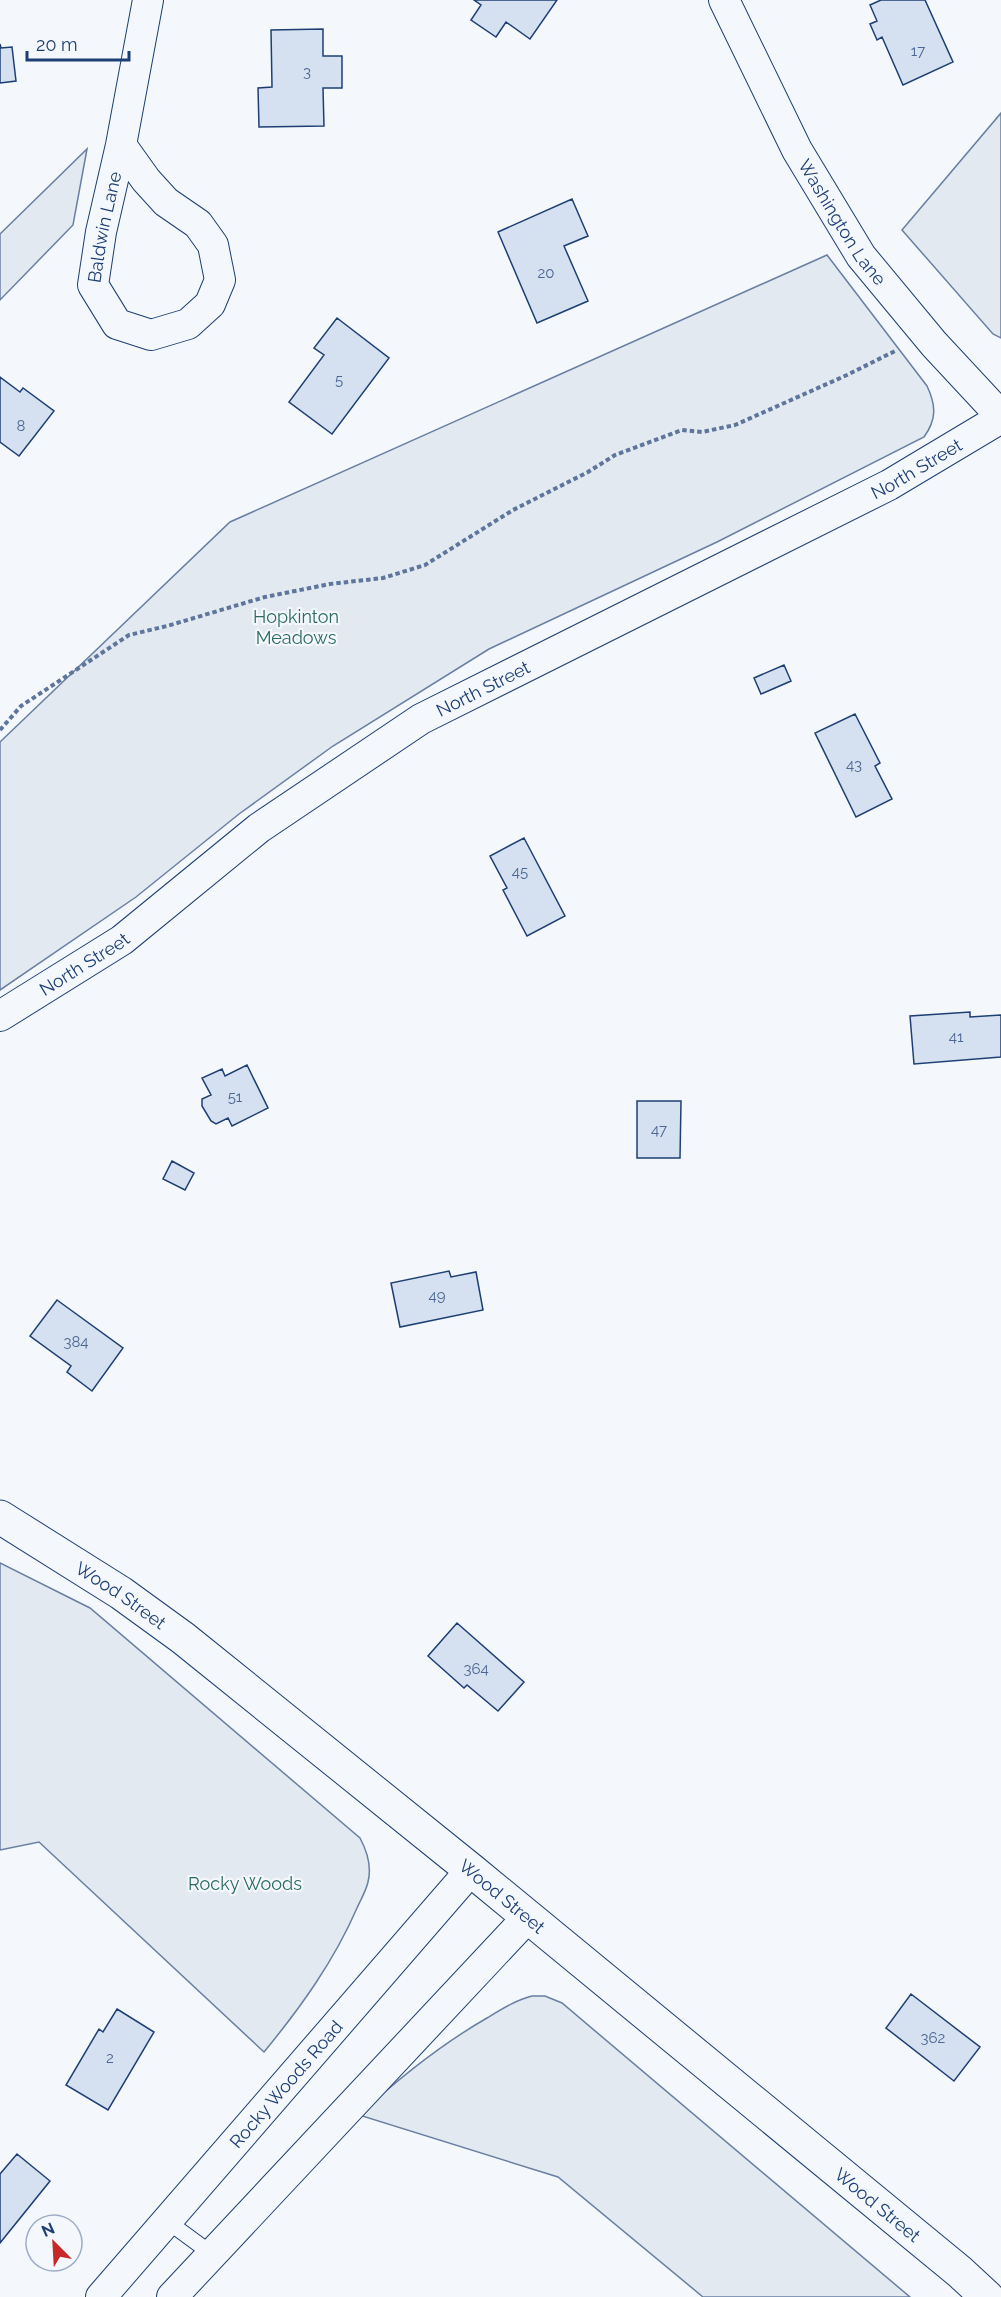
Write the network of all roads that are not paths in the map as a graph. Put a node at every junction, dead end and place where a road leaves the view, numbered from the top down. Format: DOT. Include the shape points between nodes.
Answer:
graph roads {
  1 [pos="148,0"];
  2 [pos="724,0"];
  3 [pos="121,145"];
  4 [pos="1001,417"];
  5 [pos="0,1016"];
  6 [pos="0,1517"];
  7 [pos="471,1870"];
  8 [pos="528,1917"];
  9 [pos="167,2221"];
  10 [pos="212,2254"];
  11 [pos="101,2297"];
  12 [pos="172,2297"];
  13 [pos="987,2297"];
  1 -- 3 [label="street, Baldwin Lane"];
  2 -- 4 [label="street, Washington Lane" via="797,150 855,246 927,335"];
  3 -- 3 [label="street, Baldwin Lane" via="93,285 117,324 151,335 188,324 210,304 219,280 213,245 198,224 159,195"];
  4 -- 5 [label="street, North Street" via="889,485 420,719 259,828 122,940"];
  6 -- 7 [label="main road, Wood Street" via="121,1593 183,1638"];
  7 -- 8 [label="main road, Wood Street"];
  7 -- 9 [label="street, Rocky Woods Road"];
  8 -- 10 [label="street"];
  8 -- 13 [label="main road, Wood Street"];
  9 -- 10 [label="lane"];
  9 -- 11 [label="street, Rocky Woods Road"];
  10 -- 12 [label="street"];
}
